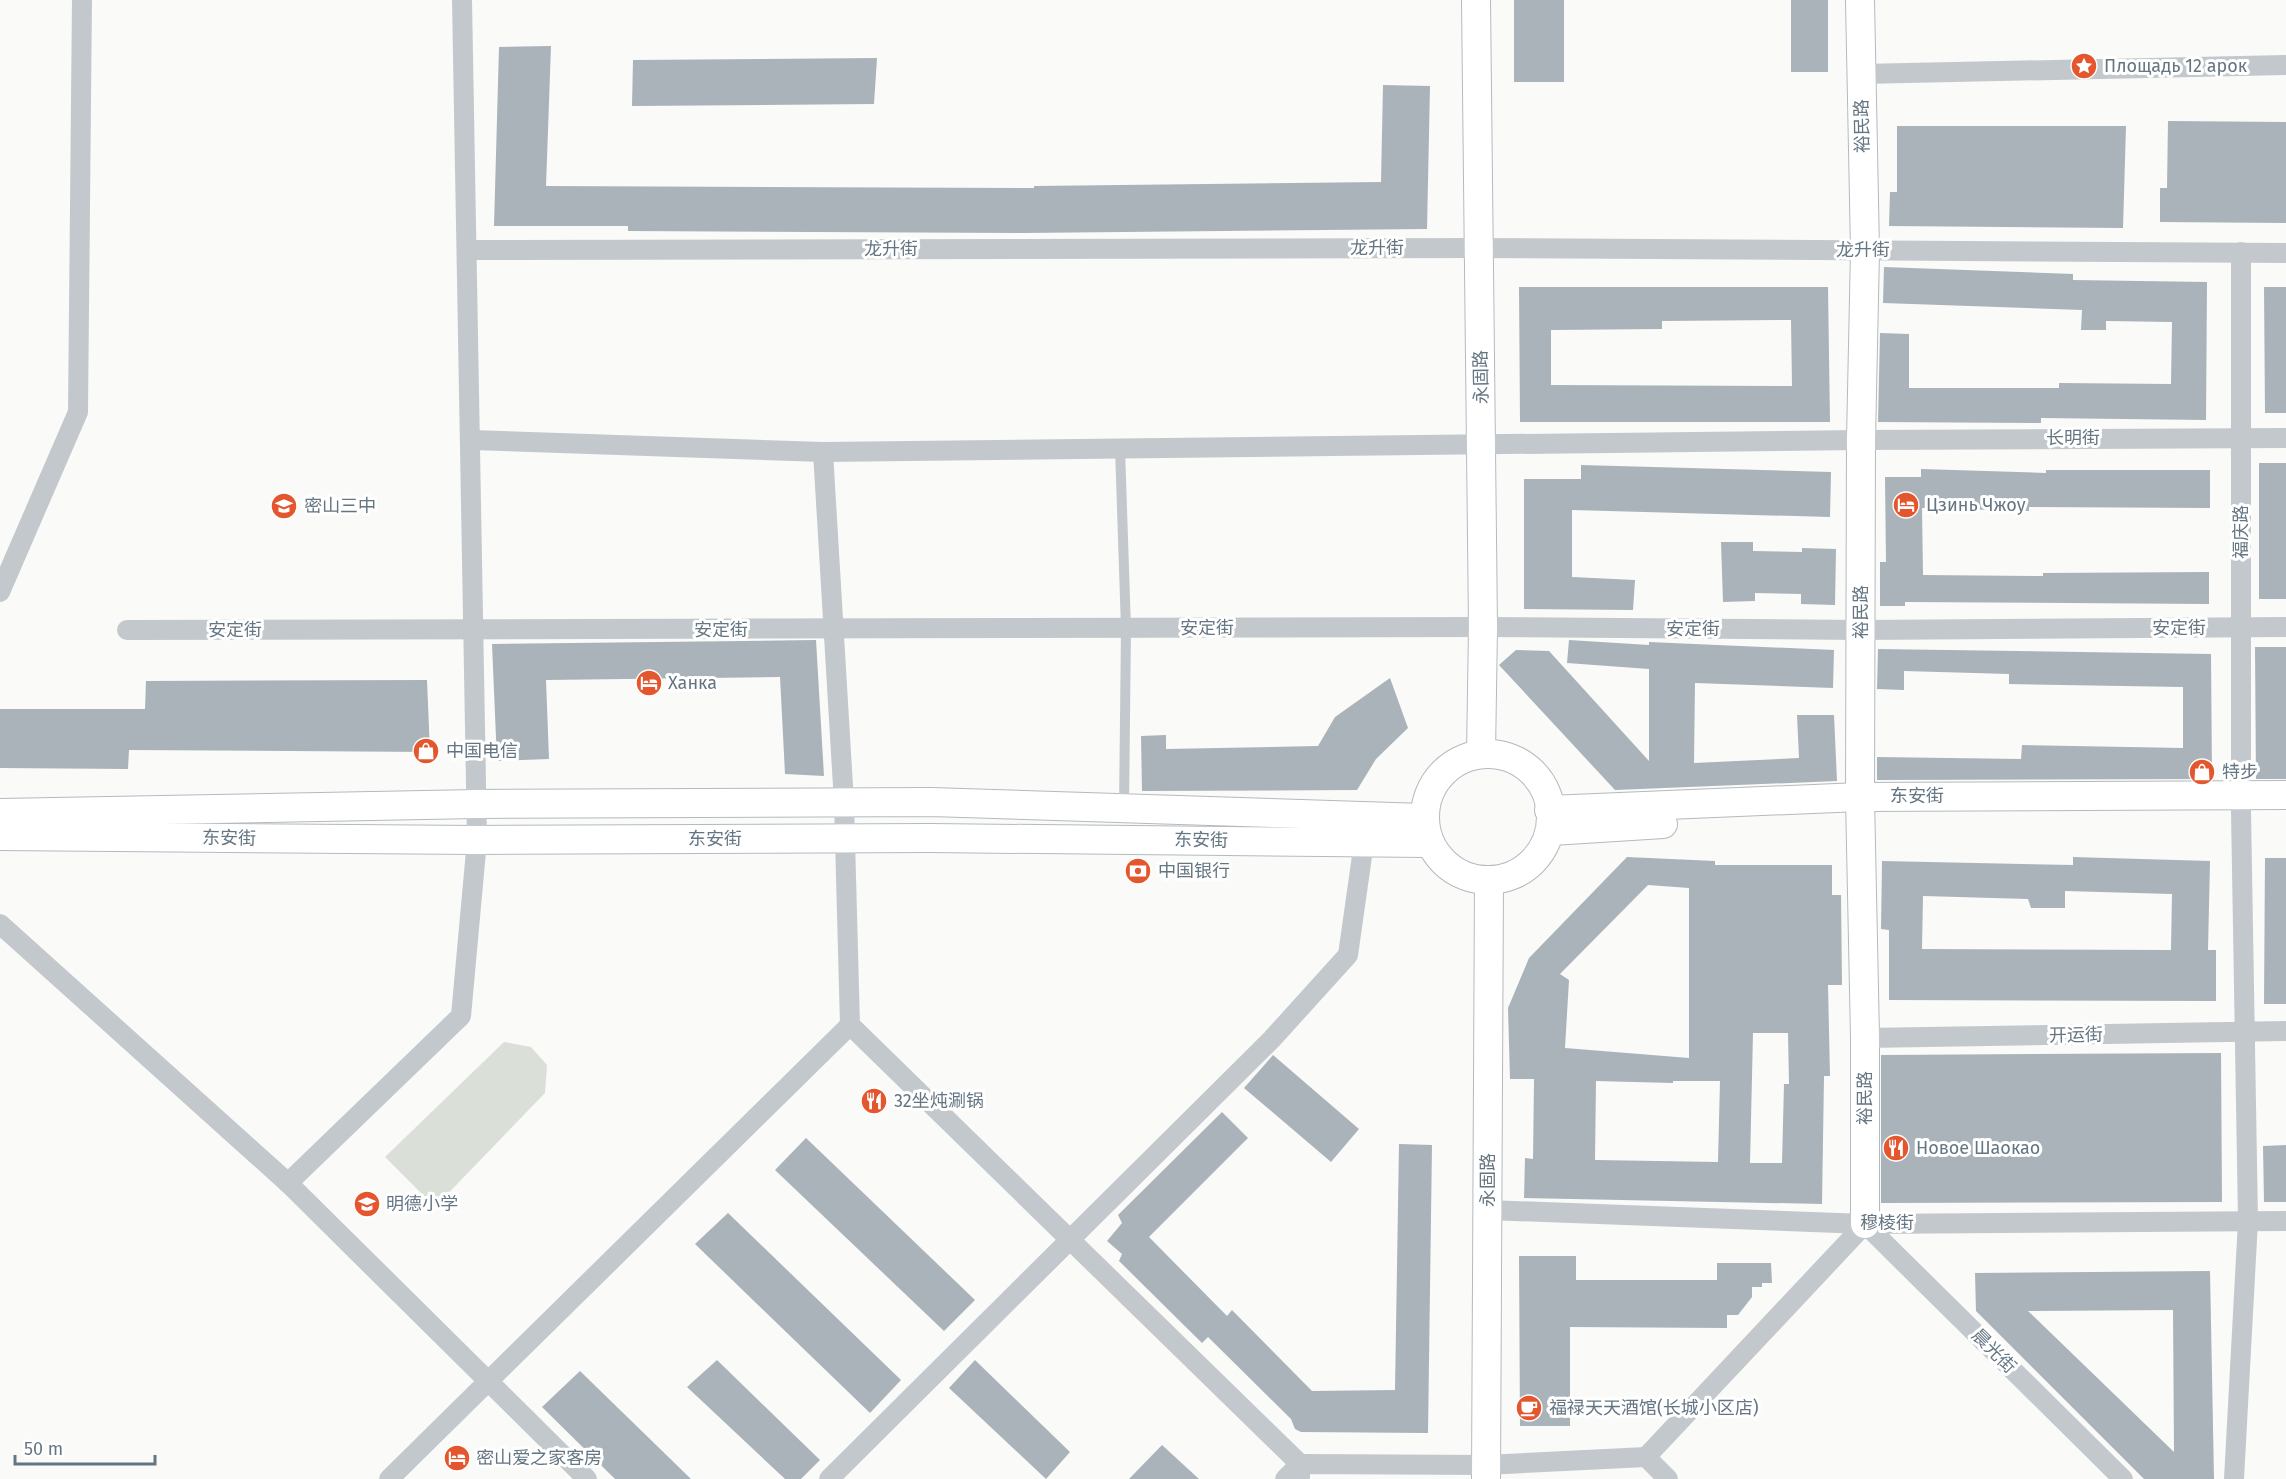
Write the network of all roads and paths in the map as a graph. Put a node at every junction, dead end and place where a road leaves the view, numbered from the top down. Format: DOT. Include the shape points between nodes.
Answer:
graph roads {
  1 [pos="82,0"];
  2 [pos="462,0"];
  3 [pos="1476,0"];
  4 [pos="1860,0"];
  5 [pos="2286,65"];
  6 [pos="1861,74"];
  7 [pos="1480,248"];
  8 [pos="469,250"];
  9 [pos="1865,250"];
  10 [pos="2241,252"];
  11 [pos="2286,253"];
  12 [pos="2241,438"];
  13 [pos="2286,438"];
  14 [pos="471,440"];
  15 [pos="1861,440"];
  16 [pos="1482,444"];
  17 [pos="1120,448"];
  18 [pos="823,452"];
  19 [pos="0,592"];
  20 [pos="1483,627"];
  21 [pos="2286,627"];
  22 [pos="2241,628"];
  23 [pos="1126,629"];
  24 [pos="127,630"];
  25 [pos="834,630"];
  26 [pos="1861,630"];
  27 [pos="474,631"];
  28 [pos="1481,754"];
  29 [pos="2286,795"];
  30 [pos="844,803"];
  31 [pos="2241,803"];
  32 [pos="477,804"];
  33 [pos="1861,805"];
  34 [pos="1124,808"];
  35 [pos="2286,811"];
  36 [pos="0,813"];
  37 [pos="1550,820"];
  38 [pos="1426,830"];
  39 [pos="0,836"];
  40 [pos="845,838"];
  41 [pos="477,840"];
  42 [pos="1364,842"];
  43 [pos="1489,881"];
  44 [pos="0,924"];
  45 [pos="850,1025"];
  46 [pos="2286,1031"];
  47 [pos="2245,1032"];
  48 [pos="1865,1038"];
  49 [pos="288,1183"];
  50 [pos="1488,1210"];
  51 [pos="2248,1221"];
  52 [pos="2286,1221"];
  53 [pos="1865,1224"];
  54 [pos="1069,1239"];
  55 [pos="489,1381"];
  56 [pos="1646,1457"];
  57 [pos="1300,1471"];
  58 [pos="1486,1472"];
  59 [pos="389,1479"];
  60 [pos="587,1479"];
  61 [pos="829,1479"];
  62 [pos="1285,1479"];
  63 [pos="1668,1479"];
  64 [pos="2123,1479"];
  65 [pos="2234,1479"];
  1 -- 19 [label="street" via="78,412"];
  2 -- 8 [label="street"];
  3 -- 7 [label="main road, 永固路"];
  4 -- 6 [label="main road, 裕民路"];
  5 -- 6 [label="street"];
  6 -- 9 [label="main road, 裕民路"];
  7 -- 8 [label="street, 龙升街"];
  7 -- 9 [label="street, 龙升街"];
  7 -- 16 [label="main road, 永固路"];
  8 -- 14 [label="street"];
  9 -- 10 [label="street, 龙升街"];
  9 -- 15 [label="main road, 裕民路"];
  10 -- 11 [label="street, 龙升街"];
  10 -- 12 [label="street, 福庆路"];
  12 -- 13 [label="street, 长明街"];
  12 -- 15 [label="street, 长明街"];
  12 -- 22 [label="street, 福庆路"];
  14 -- 18 [label="street, 长明街"];
  14 -- 27 [label="street"];
  15 -- 16 [label="street, 长明街"];
  15 -- 26 [label="main road, 裕民路"];
  16 -- 17 [label="street, 长明街"];
  16 -- 20 [label="main road, 永固路"];
  17 -- 18 [label="street, 长明街"];
  17 -- 23 [label="lane"];
  18 -- 25 [label="street"];
  20 -- 23 [label="street, 安定街"];
  20 -- 26 [label="street, 安定街"];
  20 -- 28 [label="main road, 永固路"];
  21 -- 22 [label="street, 安定街"];
  22 -- 26 [label="street, 安定街"];
  22 -- 31 [label="street, 福庆路"];
  23 -- 25 [label="street, 安定街"];
  23 -- 34 [label="lane"];
  24 -- 27 [label="street, 安定街"];
  25 -- 27 [label="street, 安定街"];
  25 -- 30 [label="street"];
  26 -- 33 [label="main road, 裕民路"];
  27 -- 32 [label="street"];
  28 -- 37 [label="main road" via="1512,757 1532,771 1547,792"];
  28 -- 38 [label="main road" via="1462,758 1442,772 1428,793"];
  29 -- 31 [label="main road, 东安街"];
  30 -- 32 [label="main road, 东安街"];
  30 -- 34 [label="main road, 东安街"];
  30 -- 40 [label="street"];
  31 -- 33 [label="main road, 东安街"];
  31 -- 35 [label="main road, 东安街"];
  31 -- 47 [label="street, 福庆路"];
  32 -- 36 [label="main road, 东安街"];
  32 -- 41 [label="street"];
  33 -- 37 [label="main road, 东安街"];
  33 -- 48 [label="main road, 裕民路"];
  34 -- 38 [label="main road, 东安街"];
  37 -- 43 [label="main road" via="1534,861 1514,876"];
  38 -- 42 [label="main road, 东安街"];
  38 -- 43 [label="main road" via="1443,863 1464,877"];
  39 -- 41 [label="main road, 东安街"];
  40 -- 41 [label="main road, 东安街"];
  40 -- 42 [label="main road, 东安街"];
  40 -- 45 [label="street"];
  41 -- 49 [label="street" via="460,1016"];
  42 -- 54 [label="street" via="1348,955 1272,1040"];
  43 -- 50 [label="main road, 永固路"];
  44 -- 49 [label="street"];
  45 -- 54 [label="street"];
  45 -- 55 [label="street"];
  46 -- 47 [label="street, 开运街"];
  47 -- 48 [label="street, 开运街"];
  47 -- 51 [label="street, 福庆路"];
  48 -- 53 [label="main road, 裕民路"];
  49 -- 55 [label="street"];
  50 -- 53 [label="street, 穆棱街"];
  50 -- 58 [label="main road, 永固路"];
  51 -- 52 [label="street, 穆棱街"];
  51 -- 53 [label="street, 穆棱街"];
  51 -- 65 [label="street, 福庆路"];
  53 -- 56 [label="street"];
  53 -- 64 [label="street, 晨光街"];
  54 -- 57 [label="street"];
  54 -- 61 [label="street"];
  55 -- 59 [label="street"];
  55 -- 60 [label="street"];
  56 -- 58 [label="street"];
  56 -- 63 [label="street"];
  57 -- 58 [label="street"];
  57 -- 62 [label="street"];
}
